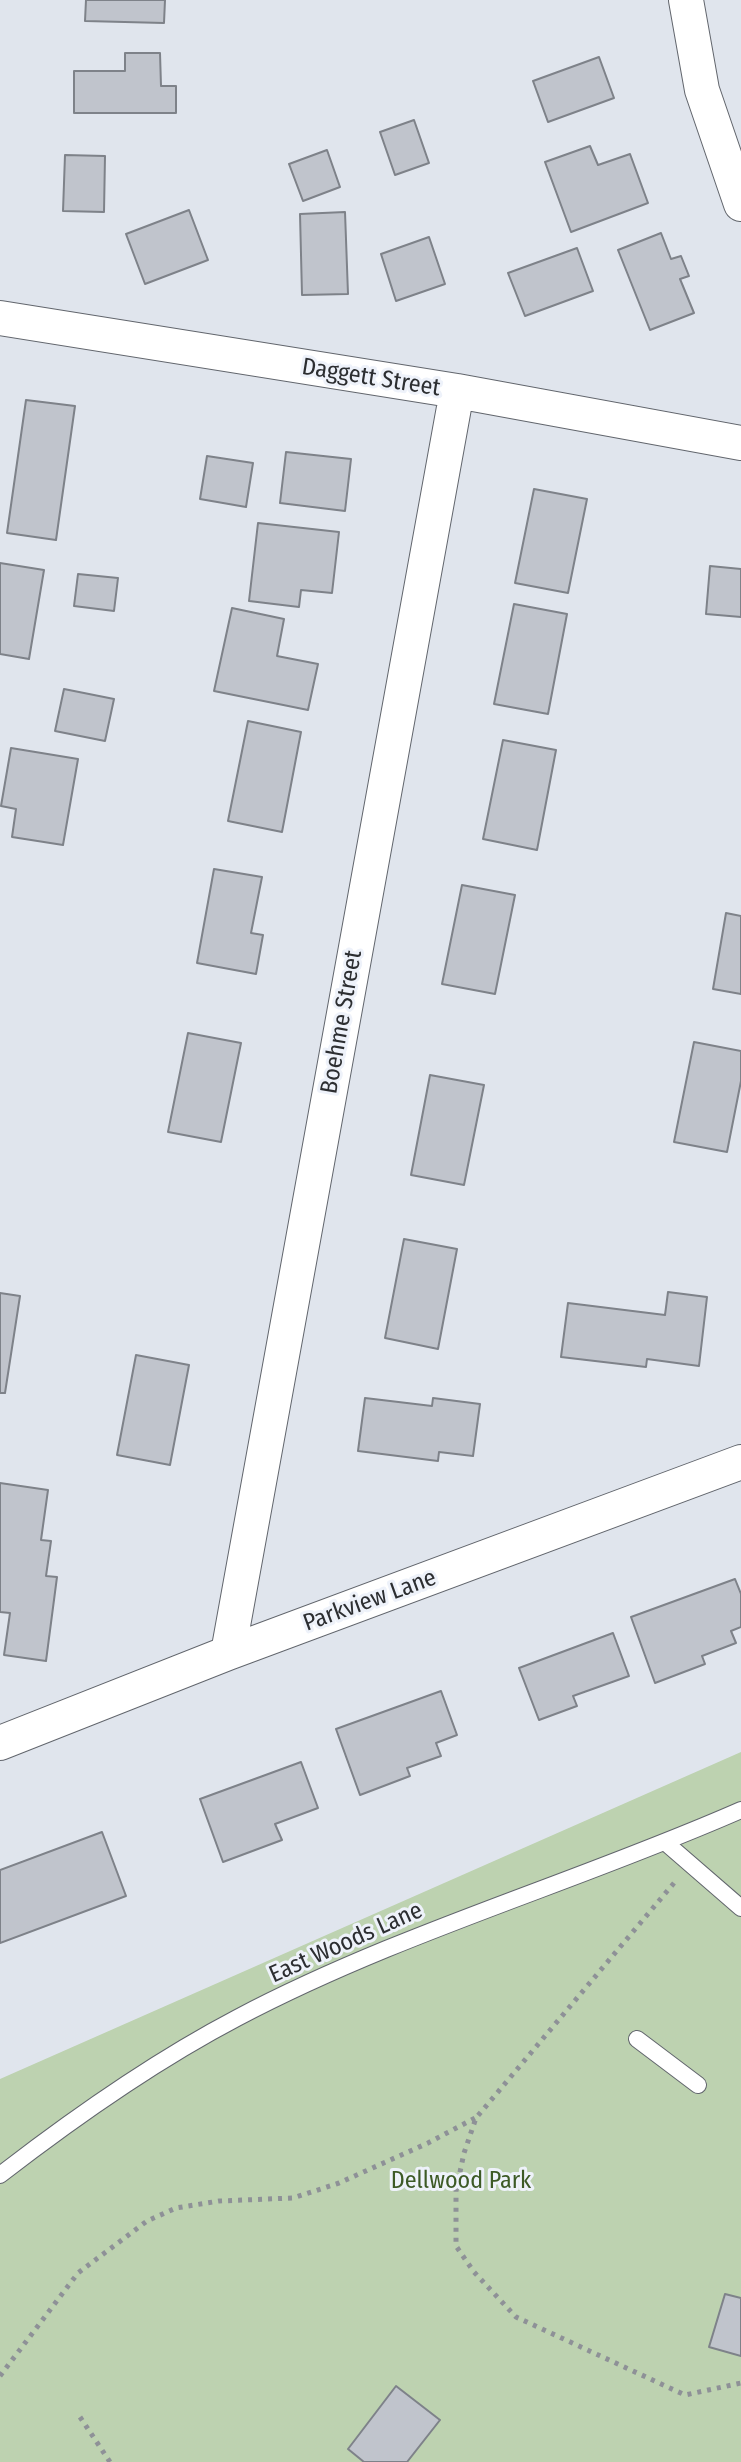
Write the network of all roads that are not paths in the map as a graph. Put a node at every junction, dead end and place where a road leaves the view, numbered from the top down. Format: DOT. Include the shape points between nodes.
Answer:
graph roads {
  1 [pos="686,0"];
  2 [pos="741,204"];
  3 [pos="0,318"];
  4 [pos="457,391"];
  5 [pos="741,443"];
  6 [pos="741,1462"];
  7 [pos="228,1653"];
  8 [pos="0,1743"];
  9 [pos="741,1810"];
  10 [pos="666,1843"];
  11 [pos="741,1908"];
  12 [pos="637,2039"];
  13 [pos="698,2085"];
  14 [pos="0,2175"];
  1 -- 2 [label="street" via="702,90"];
  3 -- 4 [label="street, Daggett Street"];
  4 -- 5 [label="street, Daggett Street"];
  4 -- 7 [label="street, Boehme Street"];
  6 -- 7 [label="street, Parkview Lane"];
  7 -- 8 [label="street, Parkview Lane"];
  9 -- 10 [label="lane, East Woods Lane"];
  10 -- 11 [label="lane"];
  10 -- 14 [label="lane, East Woods Lane" via="391,1946 236,2018 90,2106"];
  12 -- 13 [label="lane"];
}
